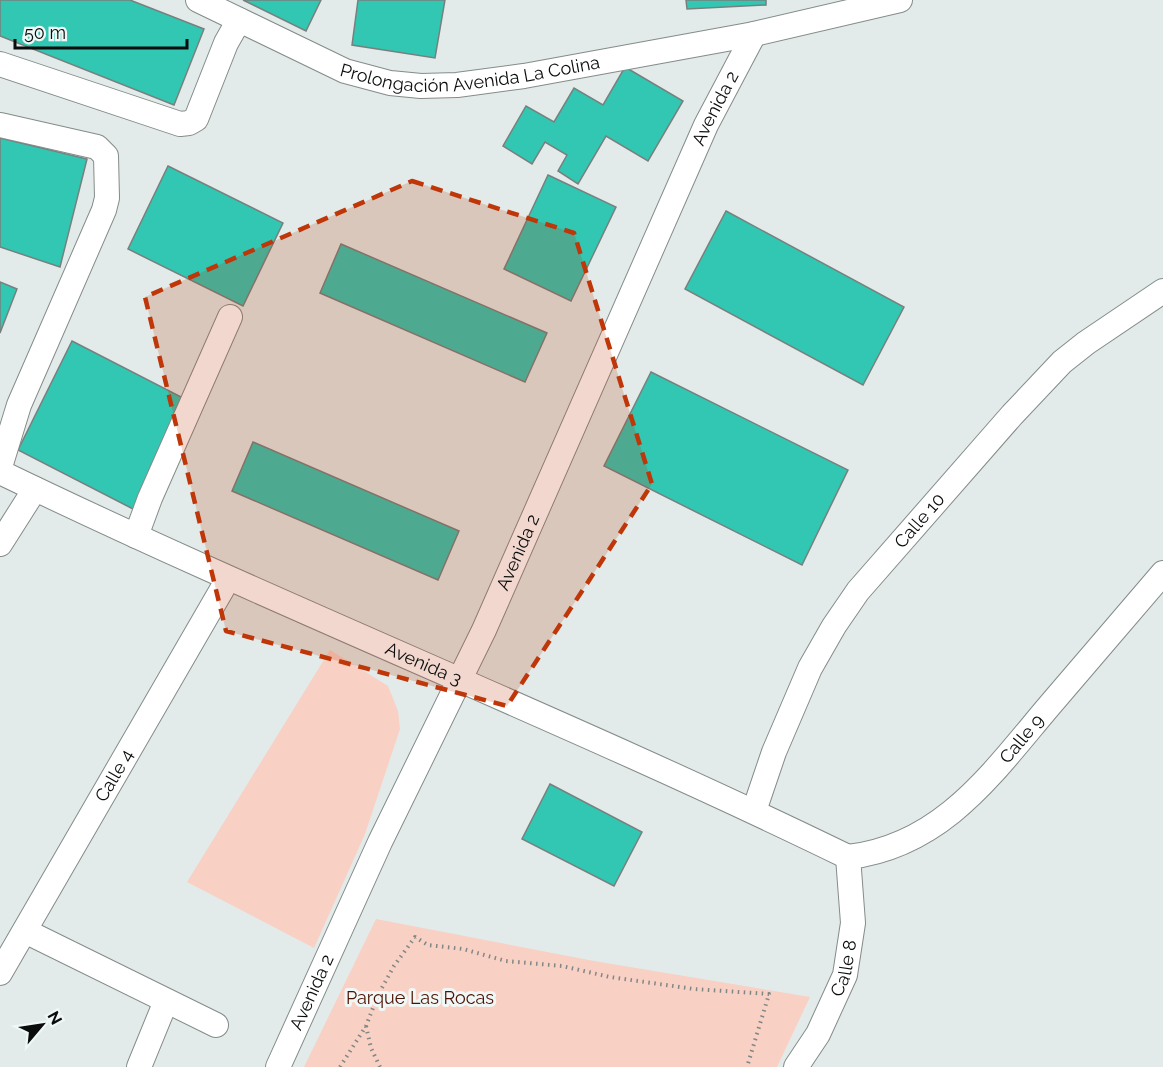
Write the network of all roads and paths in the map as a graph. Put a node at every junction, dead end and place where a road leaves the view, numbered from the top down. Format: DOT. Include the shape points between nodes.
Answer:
graph roads {
  1 [pos="198,0"];
  2 [pos="900,0"];
  3 [pos="239,20"];
  4 [pos="754,34"];
  5 [pos="0,64"];
  6 [pos="0,125"];
  7 [pos="1163,291"];
  8 [pos="230,317"];
  9 [pos="0,467"];
  10 [pos="0,472"];
  11 [pos="34,489"];
  12 [pos="136,536"];
  13 [pos="0,544"];
  14 [pos="1163,573"];
  15 [pos="228,579"];
  16 [pos="459,681"];
  17 [pos="753,811"];
  18 [pos="848,857"];
  19 [pos="25,931"];
  20 [pos="0,973"];
  21 [pos="166,1001"];
  22 [pos="216,1025"];
  23 [pos="366,1026"];
  24 [pos="139,1067"];
  25 [pos="278,1067"];
  26 [pos="340,1067"];
  27 [pos="380,1067"];
  28 [pos="747,1067"];
  29 [pos="796,1067"];
  1 -- 3 [label="street, Prolongación Avenida La Colina"];
  2 -- 4 [label="street, Prolongación Avenida La Colina"];
  3 -- 4 [label="street, Prolongación Avenida La Colina" via="345,71 390,83 421,86 524,76"];
  3 -- 5 [label="street" via="196,119 189,123 180,124"];
  4 -- 16 [label="street, Avenida 2" via="701,135"];
  6 -- 9 [label="street" via="97,147 106,156 107,198 19,405"];
  7 -- 17 [label="street, Calle 10" via="1062,362 858,591 810,668"];
  8 -- 12 [label="street"];
  10 -- 11 [label="street, Avenida 3"];
  11 -- 12 [label="street, Avenida 3"];
  11 -- 13 [label="street"];
  12 -- 15 [label="street, Avenida 3"];
  14 -- 18 [label="street, Calle 9" via="996,770 953,812 923,833 870,854"];
  15 -- 16 [label="street, Avenida 3"];
  15 -- 19 [label="street, Calle 4"];
  16 -- 17 [label="street, Avenida 3"];
  16 -- 25 [label="street, Avenida 2" via="380,842"];
  17 -- 18 [label="street, Avenida 3"];
  18 -- 29 [label="street, Calle 8" via="852,923 845,975 818,1034"];
  19 -- 20 [label="street, Calle 4"];
  19 -- 21 [label="street"];
  21 -- 22 [label="street"];
  21 -- 24 [label="street"];
  23 -- 26 [label="path"];
  23 -- 27 [label="path"];
  23 -- 28 [label="path" via="378,995 415,937 428,945 463,949 506,962 561,966 682,988 769,994"];
}
